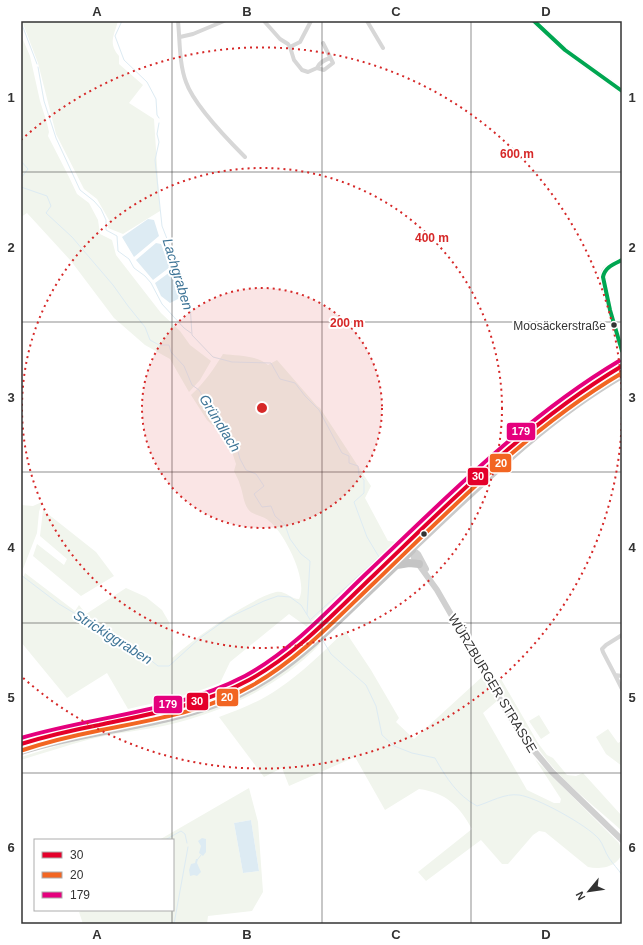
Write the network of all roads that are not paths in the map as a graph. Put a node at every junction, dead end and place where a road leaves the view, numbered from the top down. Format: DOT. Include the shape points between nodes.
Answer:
graph roads {
  1 [pos="178,21"];
  2 [pos="224,21"];
  3 [pos="264,21"];
  4 [pos="311,21"];
  5 [pos="366,21"];
  6 [pos="534,21"];
  7 [pos="180,37"];
  8 [pos="323,43"];
  9 [pos="290,47"];
  10 [pos="383,48"];
  11 [pos="330,58"];
  12 [pos="317,68"];
  13 [pos="622,91"];
  14 [pos="245,157"];
  15 [pos="622,260"];
  16 [pos="617,334"];
  17 [pos="622,340"];
  18 [pos="622,350"];
  19 [pos="622,366"];
  20 [pos="622,376"];
  21 [pos="409,547"];
  22 [pos="419,564"];
  23 [pos="396,565"];
  24 [pos="437,590"];
  25 [pos="322,630"];
  26 [pos="622,635"];
  27 [pos="314,637"];
  28 [pos="615,675"];
  29 [pos="622,676"];
  30 [pos="622,689"];
  31 [pos="21,744"];
  32 [pos="21,751"];
  33 [pos="622,840"];
  1 -- 7 [label="street"];
  2 -- 7 [label="street"];
  3 -- 9 [label="street"];
  4 -- 9 [label="street" via="300,42"];
  5 -- 10 [label="street"];
  6 -- 13 [label="main road" via="565,50"];
  7 -- 14 [label="street" via="184,75 191,93 226,138"];
  8 -- 11 [label="street"];
  9 -- 12 [label="street" via="294,60 302,70 308,72"];
  11 -- 12 [label="street" via="324,60"];
  11 -- 12 [label="street" via="333,63 331,66 324,70"];
  15 -- 16 [label="main road" via="606,269 603,275"];
  16 -- 17 [label="main road"];
  16 -- 18 [label="main road"];
  19 -- 21 [label="main road" via="571,398 532,428 480,474"];
  20 -- 21 [label="main road" via="582,400 532,439"];
  21 -- 22 [label="main road, WÜRZBURGER STRASSE"];
  21 -- 23 [label="highway"];
  21 -- 24 [label="main road, WÜRZBURGER STRASSE" via="420,557"];
  21 -- 25 [label="highway"];
  22 -- 23 [label="highway"];
  22 -- 24 [label="main road, WÜRZBURGER STRASSE"];
  23 -- 25 [label="highway"];
  24 -- 33 [label="main road, WÜRZBURGER STRASSE" via="509,715 534,752"];
  25 -- 27 [label="highway"];
  26 -- 28 [label="street" via="602,649"];
  27 -- 31 [label="highway" via="272,666 220,694 165,711 66,731"];
  27 -- 32 [label="highway" via="300,656 270,677 220,702 170,718 79,736"];
  28 -- 29 [label="street"];
  28 -- 30 [label="street"];
}
